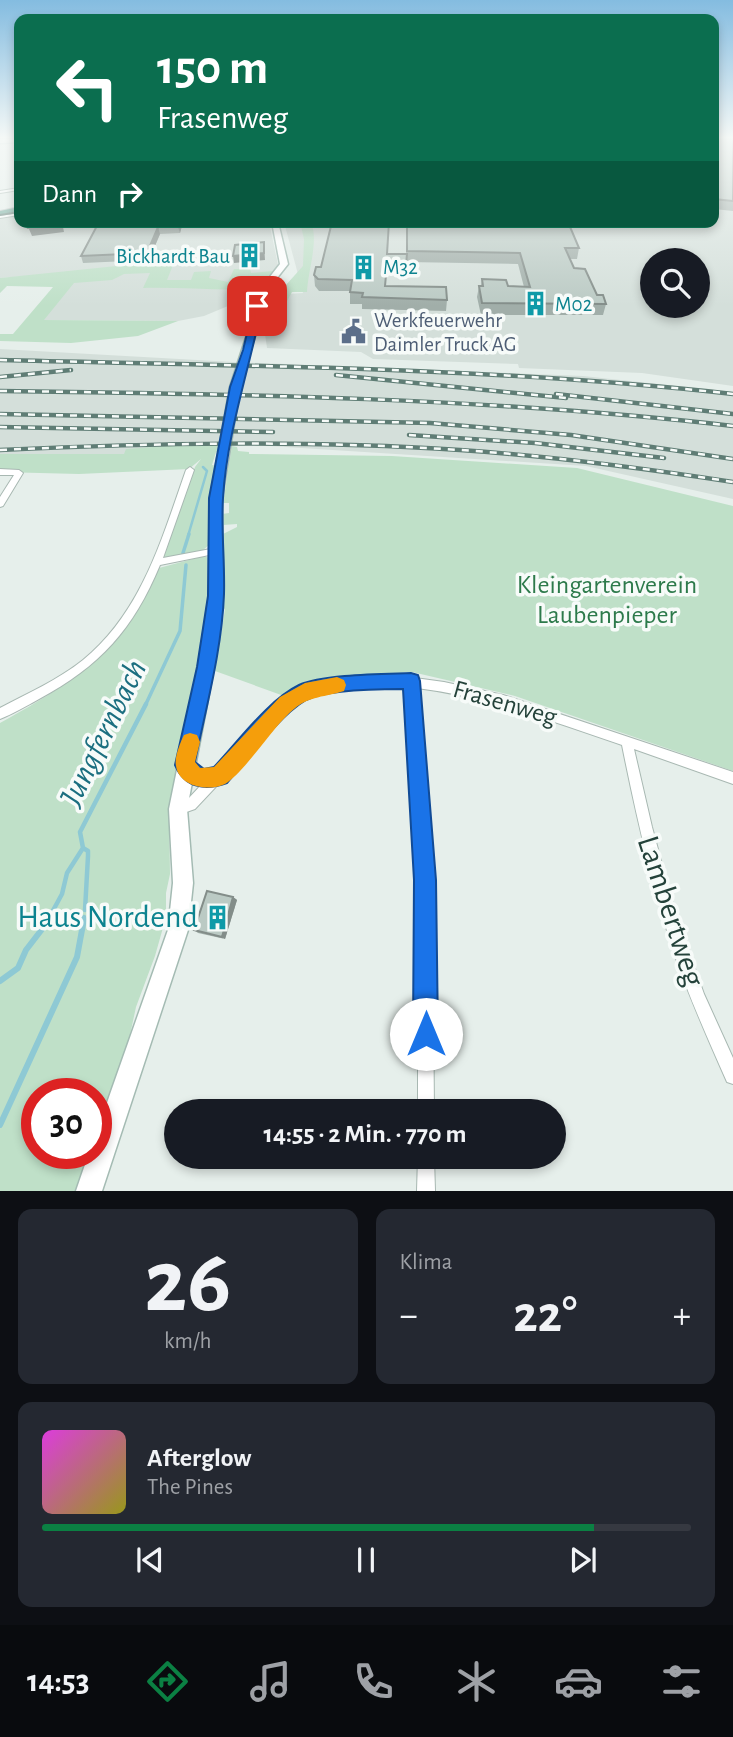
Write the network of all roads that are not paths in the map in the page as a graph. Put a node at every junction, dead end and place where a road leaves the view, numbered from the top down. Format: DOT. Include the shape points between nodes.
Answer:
graph roads {
  1 [pos="276,228"];
  2 [pos="190,470"];
  3 [pos="0,472"];
  4 [pos="0,504"];
  5 [pos="216,551"];
  6 [pos="155,563"];
  7 [pos="411,681"];
  8 [pos="0,714"];
  9 [pos="627,741"];
  10 [pos="185,765"];
  11 [pos="220,776"];
  12 [pos="733,778"];
  13 [pos="178,809"];
  14 [pos="733,1076"];
  15 [pos="426,1099"];
  16 [pos="426,1169"];
  17 [pos="89,1191"];
  18 [pos="426,1191"];
  1 -- 5 [label="street" via="284,264 258,297 235,387 216,498"];
  2 -- 6 [label="street"];
  3 -- 4 [label="street" via="19,473"];
  5 -- 6 [label="street"];
  5 -- 10 [label="street" via="216,596"];
  6 -- 8 [label="street" via="132,613 100,652"];
  7 -- 9 [label="street, Frasenweg" via="467,690"];
  7 -- 11 [label="street, Frasenweg" via="305,691 287,703"];
  7 -- 15 [label="street" via="425,880"];
  9 -- 12 [label="street, Frasenweg"];
  9 -- 14 [label="street, Lambertweg" via="641,817 670,925"];
  10 -- 11 [label="street" via="194,776"];
  10 -- 13 [label="street"];
  11 -- 13 [label="street, Frasenweg" via="191,804"];
  13 -- 17 [label="street" via="183,883 178,930"];
  16 -- 18 [label="street"];
}
